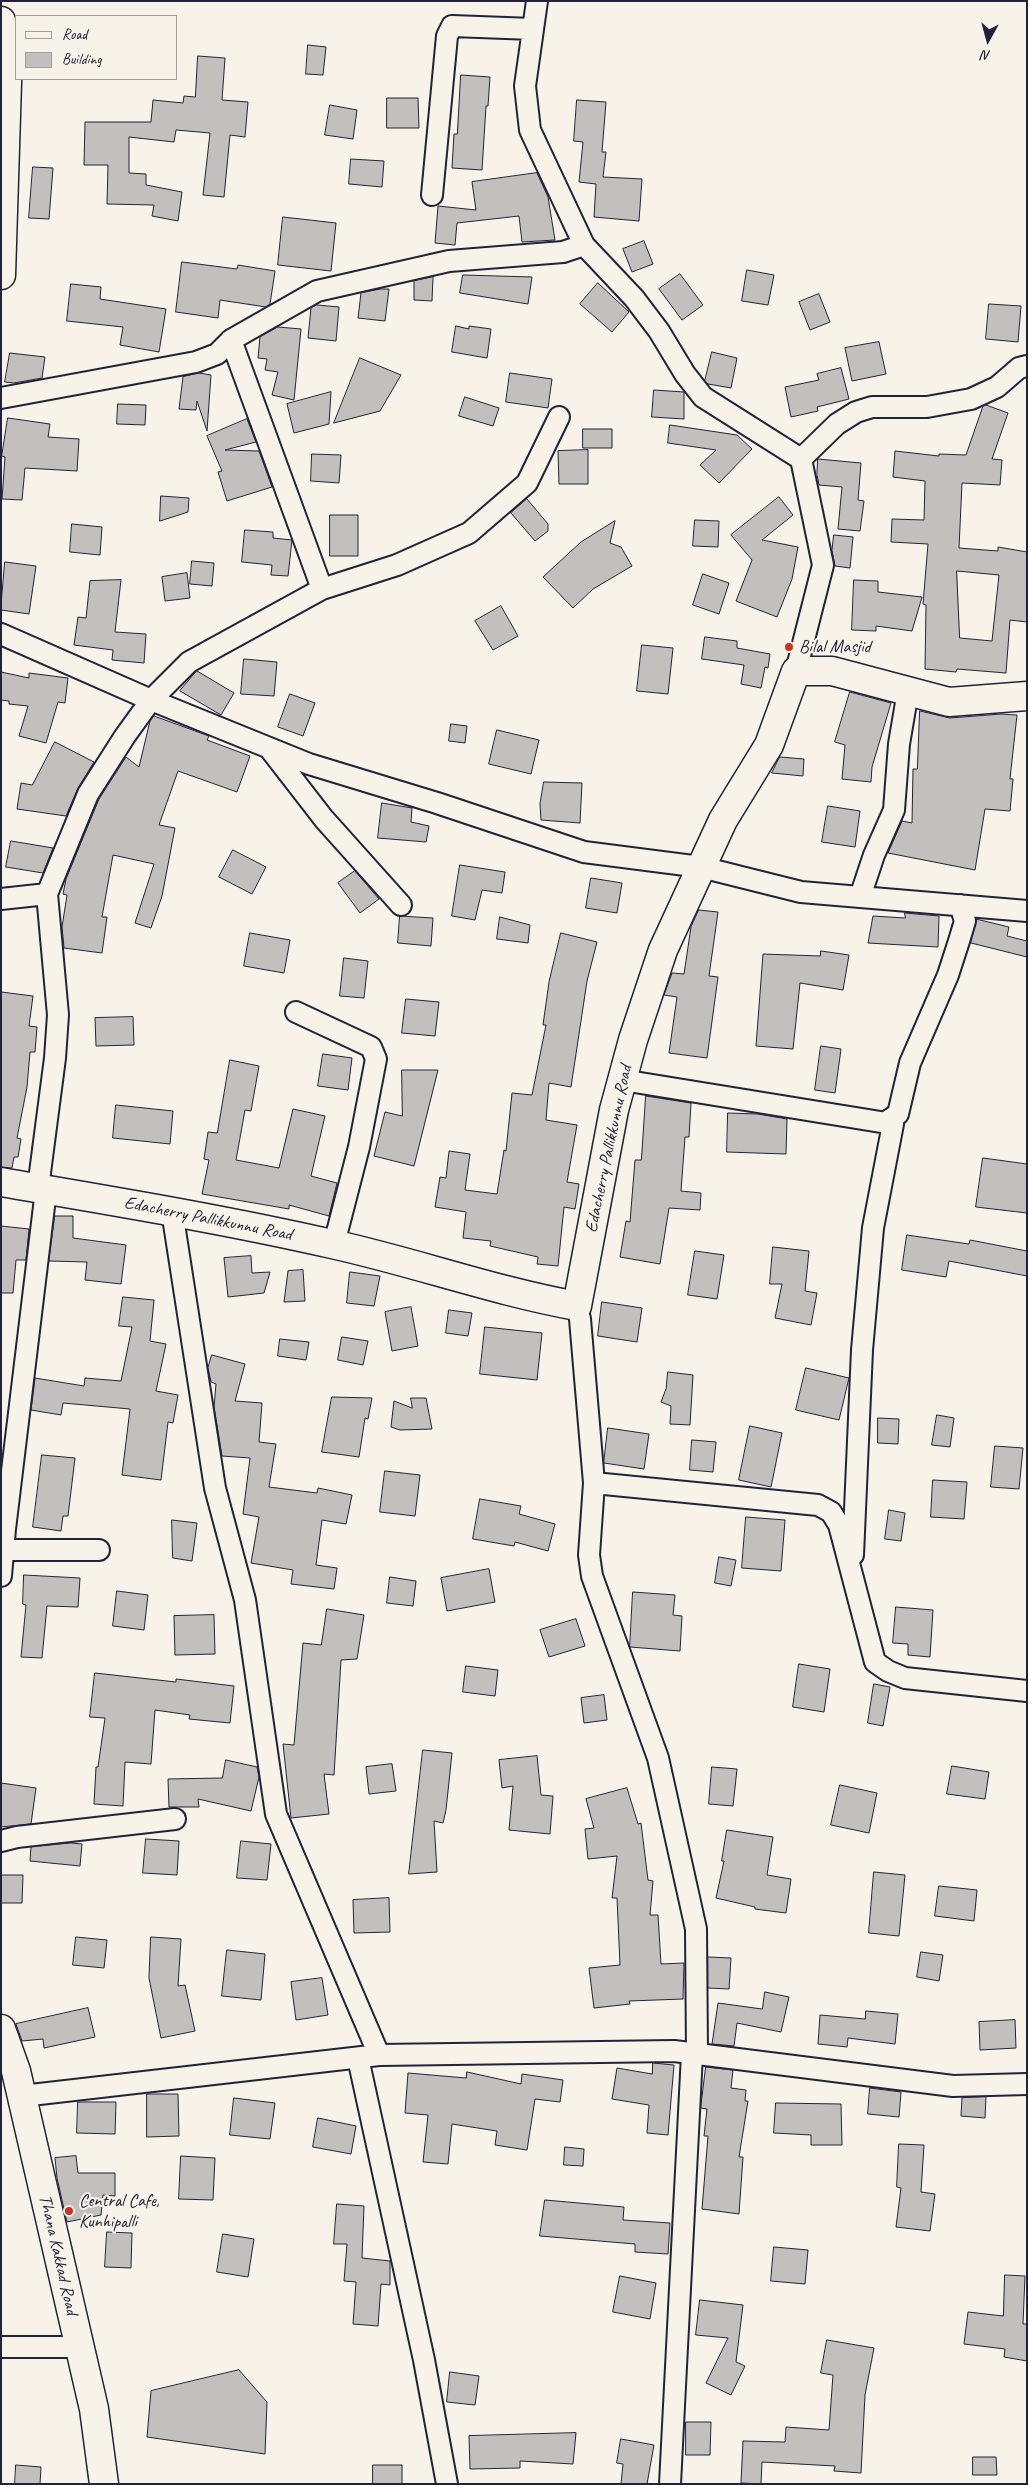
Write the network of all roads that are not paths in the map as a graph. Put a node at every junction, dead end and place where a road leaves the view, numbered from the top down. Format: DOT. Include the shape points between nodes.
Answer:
graph roads {
  1 [pos="537,1"];
  2 [pos="1,21"];
  3 [pos="533,29"];
  4 [pos="432,195"];
  5 [pos="584,245"];
  6 [pos="1,275"];
  7 [pos="230,340"];
  8 [pos="1027,366"];
  9 [pos="1,398"];
  10 [pos="559,417"];
  11 [pos="801,458"];
  12 [pos="322,589"];
  13 [pos="1,634"];
  14 [pos="796,671"];
  15 [pos="908,690"];
  16 [pos="1027,696"];
  17 [pos="151,700"];
  18 [pos="267,747"];
  19 [pos="701,867"];
  20 [pos="47,894"];
  21 [pos="860,897"];
  22 [pos="1,900"];
  23 [pos="401,905"];
  24 [pos="960,905"];
  25 [pos="1027,911"];
  26 [pos="296,1012"];
  27 [pos="622,1080"];
  28 [pos="886,1122"];
  29 [pos="1,1182"];
  30 [pos="42,1189"];
  31 [pos="172,1211"];
  32 [pos="334,1244"];
  33 [pos="577,1306"];
  34 [pos="594,1483"];
  35 [pos="2,1550"];
  36 [pos="99,1550"];
  37 [pos="852,1575"];
  38 [pos="1,1576"];
  39 [pos="1027,1690"];
  40 [pos="175,1819"];
  41 [pos="1,1841"];
  42 [pos="1,2028"];
  43 [pos="694,2054"];
  44 [pos="379,2055"];
  45 [pos="358,2058"];
  46 [pos="13,2080"];
  47 [pos="1027,2084"];
  48 [pos="1,2347"];
  49 [pos="80,2347"];
  50 [pos="104,2484"];
  51 [pos="448,2484"];
  52 [pos="670,2484"];
  1 -- 3 [label="street"];
  2 -- 6 [label="main road" via="8,51"];
  3 -- 4 [label="street" via="452,26 447,36"];
  3 -- 5 [label="street" via="525,86 530,130"];
  5 -- 7 [label="street" via="563,252 448,261 361,279 318,291"];
  5 -- 11 [label="street" via="634,298 703,397"];
  7 -- 9 [label="street" via="217,354 196,362"];
  7 -- 12 [label="street"];
  8 -- 11 [label="street" via="1018,368 997,387 971,399 926,407 872,407 856,412 837,424"];
  10 -- 12 [label="street" via="527,483 469,533 397,566"];
  11 -- 14 [label="street" via="823,565"];
  12 -- 17 [label="street" via="189,662"];
  13 -- 17 [label="street"];
  14 -- 15 [label="main road" via="832,671"];
  14 -- 19 [label="main road, Edacherry Pallikkunnu Road" via="769,745 723,820"];
  15 -- 16 [label="main road" via="949,702"];
  15 -- 21 [label="street" via="899,744 894,810"];
  17 -- 18 [label="street"];
  17 -- 20 [label="street" via="88,794"];
  18 -- 19 [label="street" via="309,764 584,852"];
  18 -- 23 [label="street" via="324,819"];
  19 -- 21 [label="street" via="802,892"];
  19 -- 27 [label="main road, Edacherry Pallikkunnu Road" via="662,950"];
  20 -- 22 [label="street"];
  20 -- 30 [label="street" via="58,1015"];
  21 -- 24 [label="street"];
  24 -- 25 [label="street"];
  24 -- 28 [label="street" via="965,921 951,967 910,1063 898,1114"];
  26 -- 32 [label="street" via="371,1047 376,1059 359,1147"];
  27 -- 28 [label="street"];
  27 -- 33 [label="main road, Edacherry Pallikkunnu Road"];
  28 -- 37 [label="street" via="894,1124 873,1228 862,1350"];
  29 -- 30 [label="main road, Edacherry Pallikkunnu Road"];
  30 -- 31 [label="main road, Edacherry Pallikkunnu Road"];
  30 -- 35 [label="street"];
  31 -- 32 [label="main road, Edacherry Pallikkunnu Road"];
  31 -- 44 [label="street" via="215,1488 245,1600 276,1814"];
  32 -- 33 [label="main road, Edacherry Pallikkunnu Road"];
  33 -- 34 [label="street"];
  34 -- 37 [label="street" via="818,1505 831,1512 839,1525"];
  34 -- 43 [label="street" via="589,1555 592,1576 658,1758 696,1929"];
  35 -- 36 [label="street"];
  35 -- 38 [label="street"];
  37 -- 39 [label="street" via="875,1662 888,1671 905,1678"];
  40 -- 41 [label="street"];
  42 -- 46 [label="main road, Thana Kakkad Road"];
  43 -- 44 [label="street" via="674,2051"];
  43 -- 47 [label="street" via="954,2086"];
  43 -- 52 [label="street"];
  44 -- 45 [label="street"];
  45 -- 46 [label="street"];
  45 -- 51 [label="street"];
  46 -- 49 [label="main road, Thana Kakkad Road"];
  48 -- 49 [label="street"];
  49 -- 50 [label="main road, Thana Kakkad Road" via="94,2409"];
}
